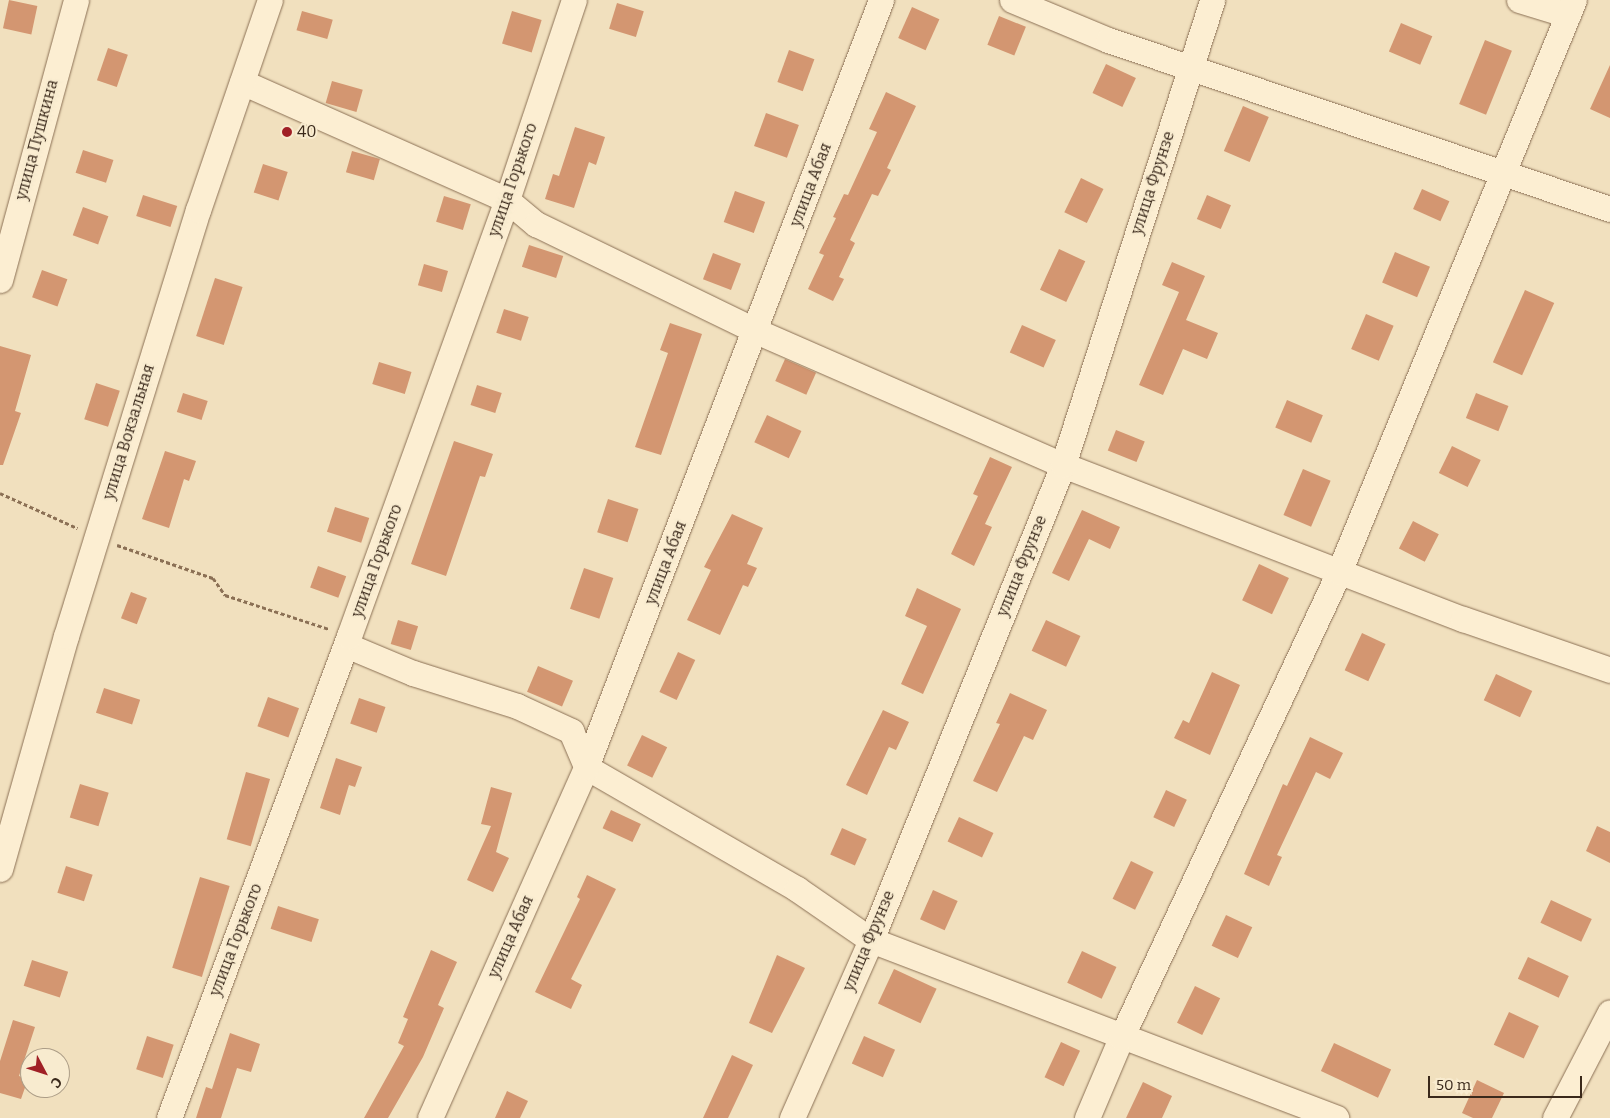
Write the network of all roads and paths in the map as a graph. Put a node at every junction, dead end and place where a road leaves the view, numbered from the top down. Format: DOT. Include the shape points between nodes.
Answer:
graph roads {
  1 [pos="76,0"];
  2 [pos="270,0"];
  3 [pos="574,0"];
  4 [pos="881,0"];
  5 [pos="1012,0"];
  6 [pos="1212,0"];
  7 [pos="1519,0"];
  8 [pos="1571,7"];
  9 [pos="1191,66"];
  10 [pos="242,82"];
  11 [pos="1505,173"];
  12 [pos="1610,196"];
  13 [pos="507,200"];
  14 [pos="1578,200"];
  15 [pos="1610,210"];
  16 [pos="0,280"];
  17 [pos="756,331"];
  18 [pos="1063,465"];
  19 [pos="0,493"];
  20 [pos="97,538"];
  21 [pos="1339,572"];
  22 [pos="348,641"];
  23 [pos="1610,670"];
  24 [pos="586,767"];
  25 [pos="0,869"];
  26 [pos="871,940"];
  27 [pos="1610,1012"];
  28 [pos="1121,1038"];
  29 [pos="169,1118"];
  30 [pos="430,1118"];
  31 [pos="792,1118"];
  32 [pos="1087,1118"];
  33 [pos="1336,1118"];
  34 [pos="1554,1118"];
  1 -- 16 [label="street, улица Пушкина"];
  2 -- 10 [label="street, улица Вокзальная"];
  3 -- 13 [label="street, улица Горького"];
  4 -- 17 [label="street, улица Абая"];
  5 -- 9 [label="street" via="1108,40"];
  6 -- 9 [label="street, улица Фрунзе"];
  7 -- 8 [label="street"];
  8 -- 11 [label="street"];
  9 -- 11 [label="street"];
  9 -- 18 [label="street, улица Фрунзе"];
  10 -- 13 [label="street"];
  10 -- 20 [label="street, улица Вокзальная" via="198,210"];
  11 -- 14 [label="street"];
  11 -- 21 [label="street"];
  12 -- 14 [label="street"];
  13 -- 17 [label="street" via="536,224"];
  13 -- 22 [label="street, улица Горького"];
  14 -- 15 [label="street"];
  17 -- 18 [label="street"];
  17 -- 24 [label="street, улица Абая"];
  18 -- 21 [label="street"];
  18 -- 26 [label="street, улица Фрунзе"];
  19 -- 20 [label="path"];
  20 -- 22 [label="path" via="213,578 225,595"];
  20 -- 25 [label="street, улица Вокзальная"];
  21 -- 23 [label="street"];
  21 -- 28 [label="street"];
  22 -- 24 [label="street" via="414,673 517,706 571,731"];
  22 -- 29 [label="street, улица Горького"];
  24 -- 26 [label="street" via="796,889"];
  24 -- 30 [label="street, улица Абая"];
  26 -- 28 [label="street"];
  26 -- 31 [label="street, улица Фрунзе"];
  27 -- 34 [label="street"];
  28 -- 32 [label="street"];
  28 -- 33 [label="street"];
}
